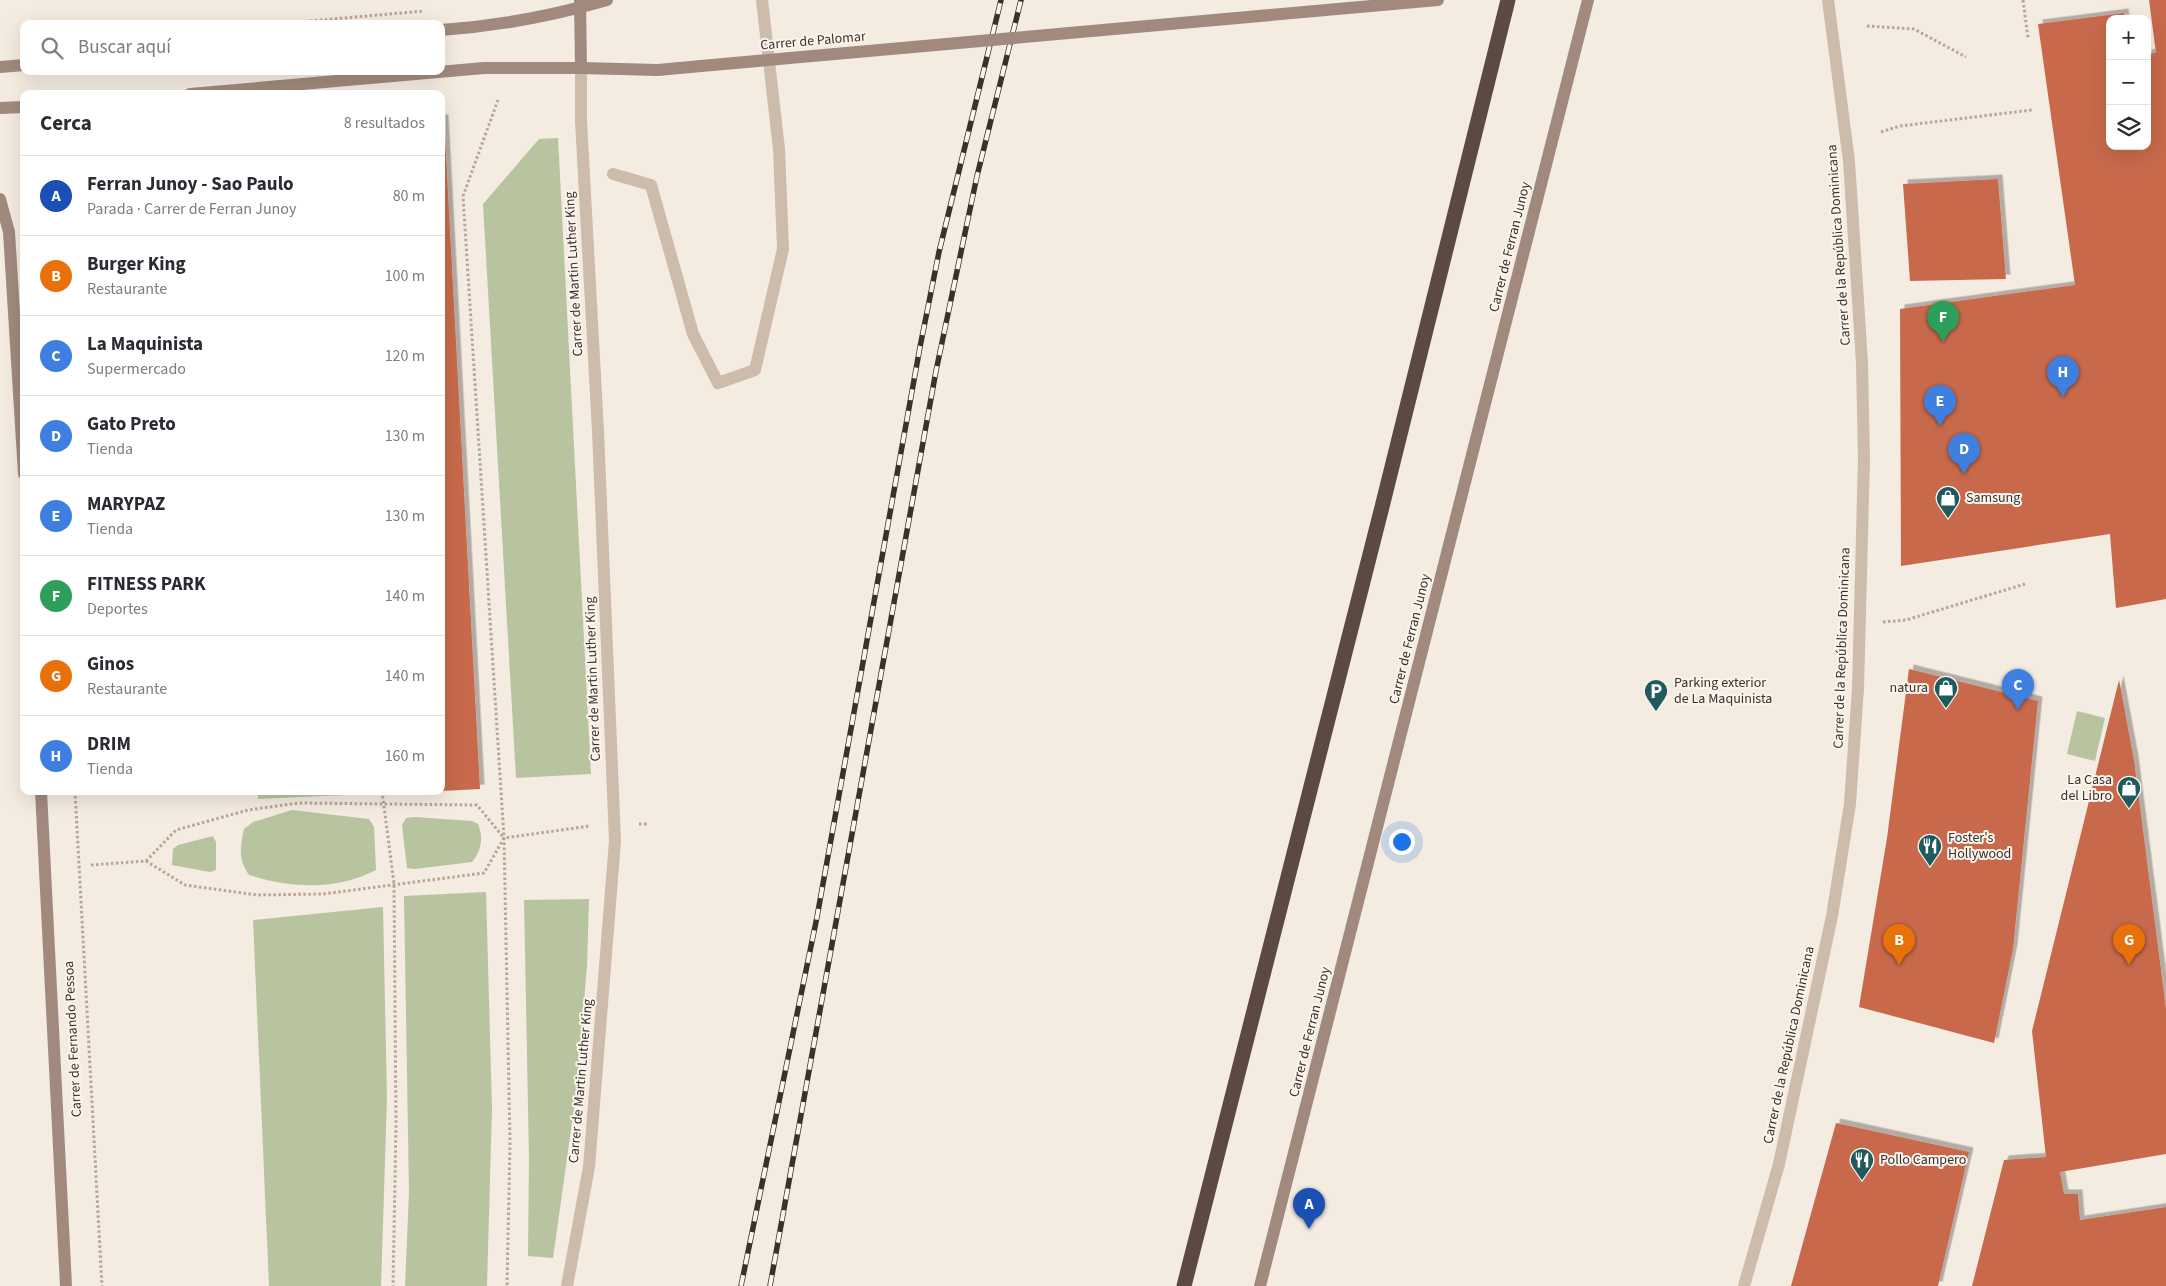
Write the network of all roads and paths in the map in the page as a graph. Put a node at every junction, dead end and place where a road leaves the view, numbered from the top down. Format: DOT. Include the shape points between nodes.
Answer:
graph roads {
  1 [pos="607,0"];
  2 [pos="762,0"];
  3 [pos="1438,0"];
  4 [pos="1508,0"];
  5 [pos="1588,0"];
  6 [pos="1828,0"];
  7 [pos="2023,0"];
  8 [pos="580,4"];
  9 [pos="434,10"];
  10 [pos="320,20"];
  11 [pos="1867,26"];
  12 [pos="445,30"];
  13 [pos="2028,38"];
  14 [pos="1966,57"];
  15 [pos="20,65"];
  16 [pos="0,67"];
  17 [pos="581,68"];
  18 [pos="445,71"];
  19 [pos="405,75"];
  20 [pos="235,90"];
  21 [pos="498,100"];
  22 [pos="20,107"];
  23 [pos="0,108"];
  24 [pos="2032,110"];
  25 [pos="1881,132"];
  26 [pos="613,174"];
  27 [pos="0,199"];
  28 [pos="20,409"];
  29 [pos="2025,584"];
  30 [pos="1879,622"];
  31 [pos="40,795"];
  32 [pos="75,795"];
  33 [pos="382,795"];
  34 [pos="382,803"];
  35 [pos="648,824"];
  36 [pos="615,825"];
  37 [pos="504,838"];
  38 [pos="146,861"];
  39 [pos="91,865"];
  40 [pos="394,884"];
  41 [pos="66,1286"];
  42 [pos="102,1286"];
  43 [pos="393,1286"];
  44 [pos="507,1286"];
  45 [pos="567,1286"];
  46 [pos="1184,1286"];
  47 [pos="1260,1286"];
  48 [pos="1744,1286"];
  1 -- 8 [label="main road"];
  2 -- 26 [label="street" via="779,149 783,249 755,370 718,383 693,334 651,185"];
  3 -- 17 [label="main road, Carrer de Palomar, bridge" via="658,70"];
  4 -- 46 [label="highway"];
  5 -- 47 [label="main road, Carrer de Ferran Junoy"];
  6 -- 48 [label="street, Carrer de la República Dominicana" via="1849,161 1862,363 1864,459 1858,688 1850,804 1832,916 1779,1164"];
  7 -- 13 [label="path"];
  8 -- 12 [label="main road" via="494,26"];
  8 -- 17 [label="main road"];
  9 -- 10 [label="path"];
  11 -- 14 [label="path" via="1914,29"];
  15 -- 16 [label="main road"];
  17 -- 18 [label="main road, Carrer de Palomar"];
  17 -- 36 [label="street, Carrer de Martin Luther King"];
  19 -- 20 [label="main road, Carrer de Palomar"];
  21 -- 37 [label="path" via="463,196"];
  22 -- 23 [label="main road"];
  24 -- 25 [label="path" via="1900,126"];
  27 -- 28 [label="main road" via="9,232"];
  29 -- 30 [label="path" via="1906,620"];
  31 -- 41 [label="main road, Carrer de Fernando Pessoa"];
  32 -- 42 [label="path, Carrer de Fernando Pessoa"];
  33 -- 34 [label="path"];
  34 -- 37 [label="path" via="477,805"];
  34 -- 38 [label="path" via="299,803 248,810 176,830"];
  34 -- 40 [label="path"];
  35 -- 36 [label="path"];
  36 -- 37 [label="path"];
  36 -- 45 [label="street, Carrer de Martin Luther King" via="589,1167"];
  37 -- 40 [label="path" via="484,873"];
  37 -- 44 [label="path" via="510,1143"];
  38 -- 39 [label="path"];
  38 -- 40 [label="path" via="185,885 257,895 323,894"];
  40 -- 43 [label="path" via="396,1126"];
}
